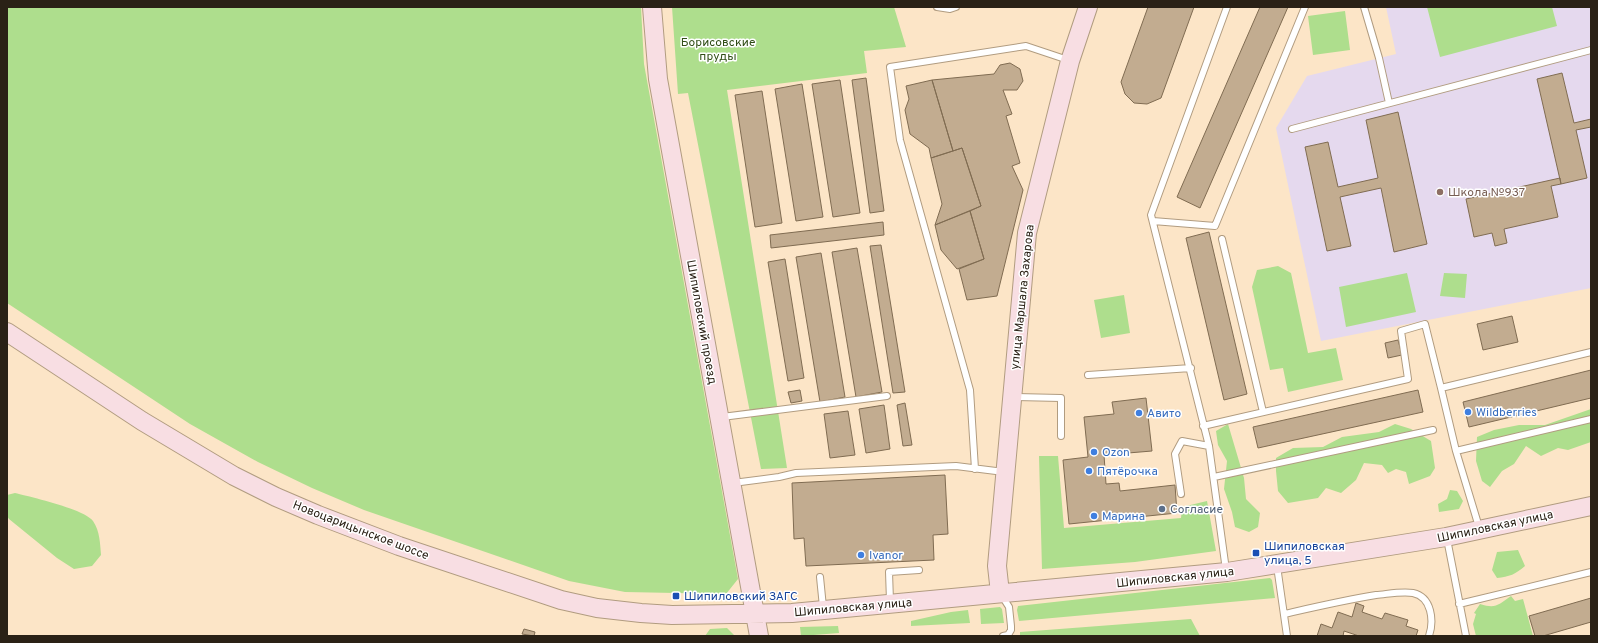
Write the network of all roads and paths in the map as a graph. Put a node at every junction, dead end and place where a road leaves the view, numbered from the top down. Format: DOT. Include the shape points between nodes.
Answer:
graph roads {
  1 [pos="652,7"];
  2 [pos="937,7"];
  3 [pos="956,7"];
  4 [pos="1088,7"];
  5 [pos="1227,7"];
  6 [pos="1305,7"];
  7 [pos="1364,7"];
  8 [pos="1591,50"];
  9 [pos="1070,61"];
  10 [pos="1389,103"];
  11 [pos="1292,129"];
  12 [pos="1153,221"];
  13 [pos="1222,239"];
  14 [pos="7,332"];
  15 [pos="1591,352"];
  16 [pos="1190,368"];
  17 [pos="1088,375"];
  18 [pos="1441,388"];
  19 [pos="887,396"];
  20 [pos="1012,397"];
  21 [pos="1263,412"];
  22 [pos="720,417"];
  23 [pos="1591,419"];
  24 [pos="1203,426"];
  25 [pos="1433,430"];
  26 [pos="1061,436"];
  27 [pos="1209,446"];
  28 [pos="1456,451"];
  29 [pos="975,469"];
  30 [pos="1006,472"];
  31 [pos="1214,477"];
  32 [pos="731,483"];
  33 [pos="1181,494"];
  34 [pos="1591,506"];
  35 [pos="1480,530"];
  36 [pos="1446,536"];
  37 [pos="1277,565"];
  38 [pos="919,570"];
  39 [pos="1227,572"];
  40 [pos="1591,572"];
  41 [pos="820,577"];
  42 [pos="1000,594"];
  43 [pos="890,603"];
  44 [pos="1459,604"];
  45 [pos="823,610"];
  46 [pos="755,613"];
  47 [pos="1284,614"];
  48 [pos="1278,633"];
  49 [pos="1286,634"];
  50 [pos="759,636"];
  51 [pos="1004,636"];
  52 [pos="1428,636"];
  53 [pos="1466,636"];
  1 -- 22 [label="main road, Шипиловский проезд" via="658,79"];
  2 -- 3 [label="lane"];
  4 -- 9 [label="main road, улица Маршала Захарова"];
  5 -- 12 [label="lane" via="1151,215"];
  6 -- 12 [label="lane" via="1215,226"];
  7 -- 10 [label="lane"];
  8 -- 10 [label="lane"];
  9 -- 20 [label="main road, улица Маршала Захарова" via="1027,233"];
  9 -- 29 [label="lane" via="1026,46 890,67 900,140 970,390"];
  10 -- 11 [label="lane"];
  12 -- 16 [label="lane"];
  13 -- 21 [label="lane"];
  14 -- 46 [label="main road, Новоцарицынское шоссе" via="142,421 234,476 276,497 361,532 561,600 597,608 672,615"];
  15 -- 18 [label="lane"];
  16 -- 17 [label="lane"];
  16 -- 24 [label="lane"];
  18 -- 21 [label="lane" via="1425,324 1401,331 1408,379"];
  18 -- 28 [label="lane"];
  19 -- 22 [label="lane"];
  20 -- 26 [label="lane" via="1061,398"];
  20 -- 30 [label="main road, улица Маршала Захарова"];
  21 -- 24 [label="lane"];
  22 -- 32 [label="main road, Шипиловский проезд"];
  23 -- 28 [label="lane"];
  24 -- 27 [label="lane"];
  25 -- 31 [label="lane"];
  27 -- 31 [label="lane"];
  27 -- 33 [label="lane" via="1182,441 1174,454"];
  28 -- 35 [label="lane"];
  29 -- 30 [label="lane"];
  29 -- 32 [label="lane" via="956,466 796,473 779,478"];
  30 -- 42 [label="main road, улица Маршала Захарова" via="997,566"];
  31 -- 39 [label="lane"];
  32 -- 46 [label="main road, Шипиловский проезд"];
  34 -- 35 [label="main road, Шипиловская улица"];
  35 -- 36 [label="main road, Шипиловская улица"];
  36 -- 37 [label="main road, Шипиловская улица"];
  36 -- 44 [label="lane"];
  37 -- 39 [label="main road, Шипиловская улица"];
  37 -- 47 [label="lane"];
  38 -- 43 [label="lane" via="888,572"];
  39 -- 42 [label="main road, Шипиловская улица"];
  40 -- 44 [label="lane"];
  41 -- 45 [label="lane"];
  42 -- 43 [label="main road, Шипиловская улица"];
  42 -- 51 [label="lane" via="1009,607 1011,626 1008,635"];
  43 -- 45 [label="main road, Шипиловская улица"];
  44 -- 53 [label="lane"];
  45 -- 46 [label="main road, Шипиловская улица"];
  46 -- 50 [label="main road, Шипиловский проезд"];
  47 -- 49 [label="lane"];
  47 -- 52 [label="lane" via="1350,599 1391,593 1413,593 1424,599 1431,612"];
  48 -- 49 [label="lane"];
}
